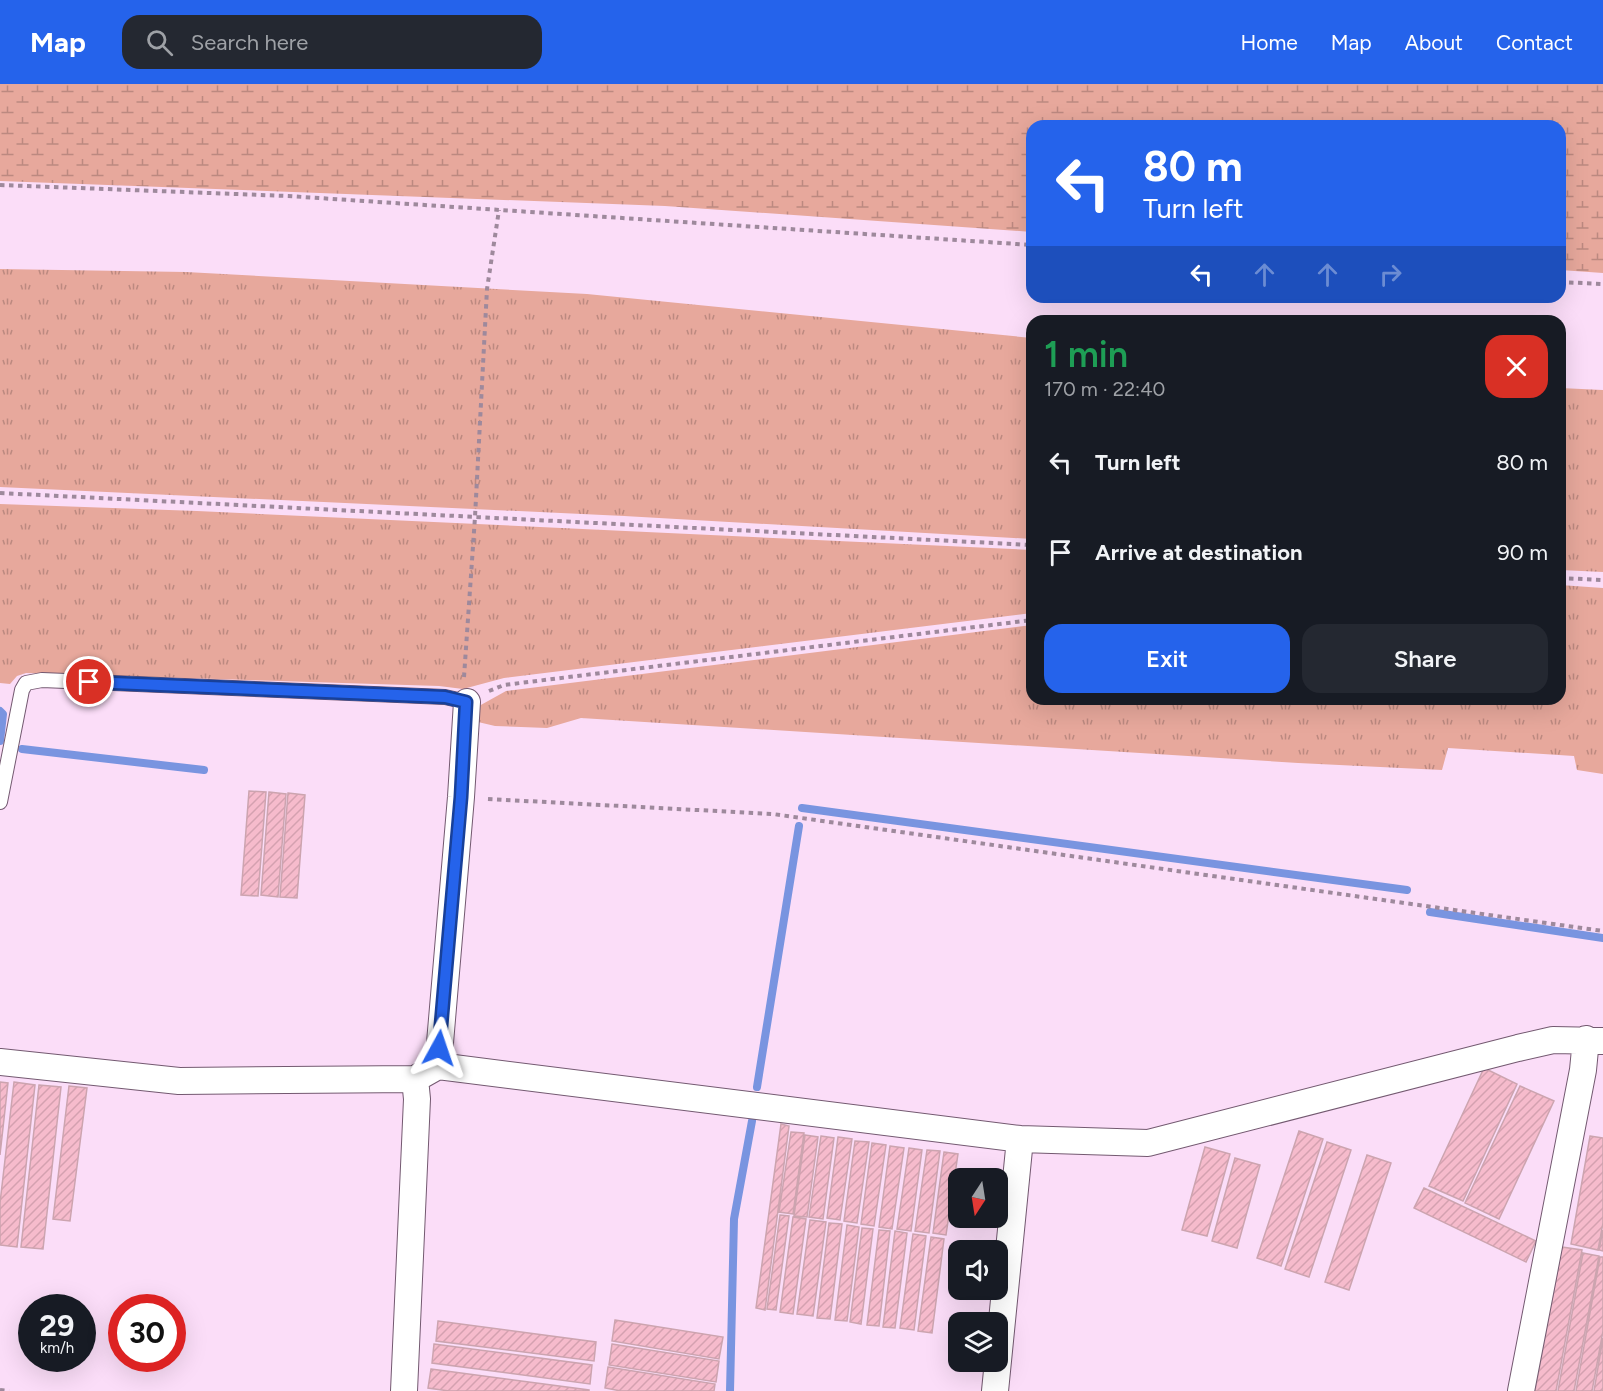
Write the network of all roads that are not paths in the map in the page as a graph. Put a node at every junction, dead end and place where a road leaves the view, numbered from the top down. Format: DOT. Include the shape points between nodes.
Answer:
graph roads {
  1 [pos="465,690"];
  2 [pos="0,802"];
  3 [pos="1595,1040"];
  4 [pos="0,1062"];
  5 [pos="438,1066"];
  6 [pos="415,1079"];
  7 [pos="1020,1139"];
  8 [pos="404,1391"];
  9 [pos="995,1391"];
  10 [pos="1521,1391"];
  1 -- 2 [label="lane" via="433,696 42,680 27,683 18,702"];
  1 -- 5 [label="street" via="461,797"];
  3 -- 7 [label="street" via="1553,1040 1518,1048 1148,1143"];
  3 -- 10 [label="street" via="1584,1070"];
  4 -- 6 [label="street" via="179,1081"];
  5 -- 6 [label="street"];
  5 -- 7 [label="street"];
  6 -- 8 [label="street"];
  7 -- 9 [label="street"];
}
